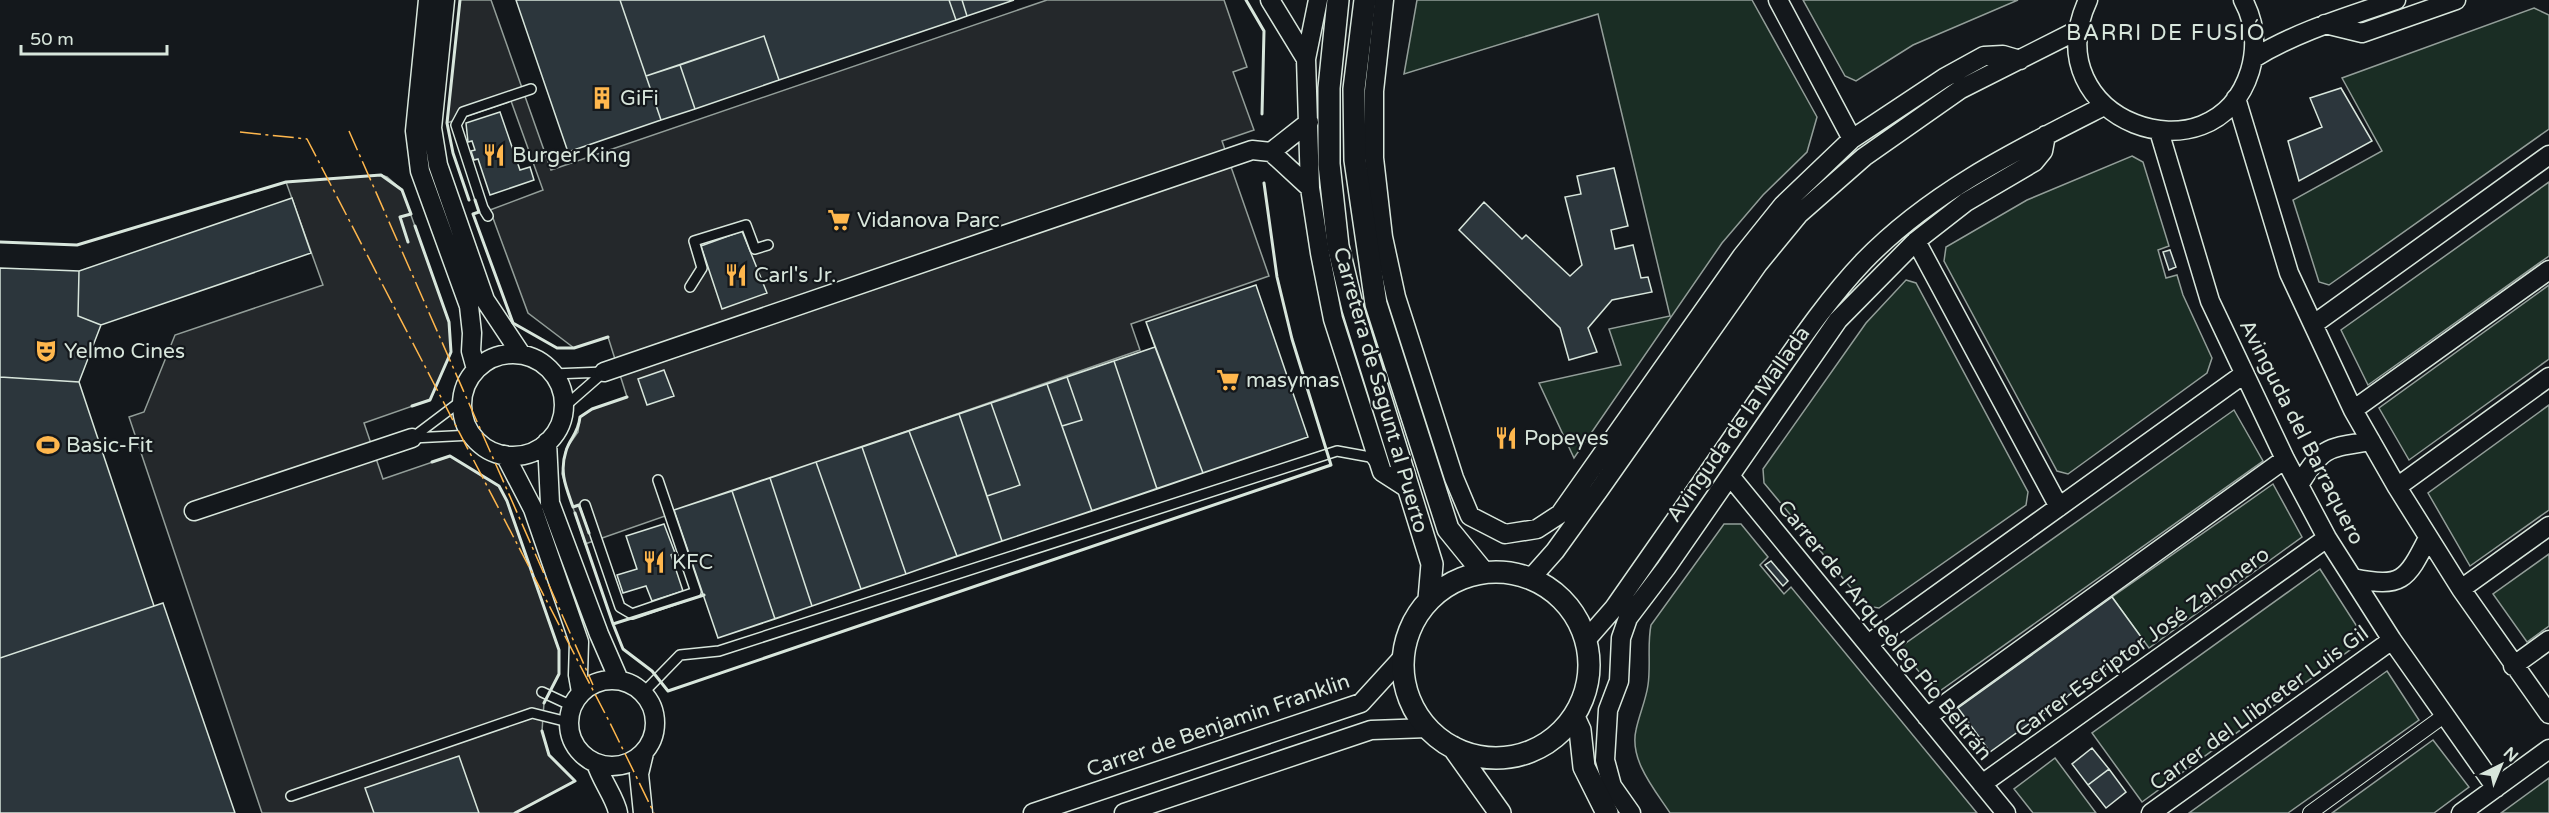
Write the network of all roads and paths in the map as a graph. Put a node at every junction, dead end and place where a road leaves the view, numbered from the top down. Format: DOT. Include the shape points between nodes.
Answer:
graph roads {
  1 [pos="428,0"];
  2 [pos="445,0"];
  3 [pos="1270,0"];
  4 [pos="1318,0"];
  5 [pos="1338,0"];
  6 [pos="1365,0"];
  7 [pos="1384,0"];
  8 [pos="1778,0"];
  9 [pos="2088,0"];
  10 [pos="2243,0"];
  11 [pos="2396,0"];
  12 [pos="2456,0"];
  13 [pos="2325,24"];
  14 [pos="2078,30"];
  15 [pos="2254,58"];
  16 [pos="1306,59"];
  17 [pos="2020,60"];
  18 [pos="531,89"];
  19 [pos="2236,98"];
  20 [pos="2104,106"];
  21 [pos="1309,122"];
  22 [pos="2159,131"];
  23 [pos="2046,135"];
  24 [pos="1852,139"];
  25 [pos="1271,152"];
  26 [pos="2549,155"];
  27 [pos="1310,188"];
  28 [pos="488,216"];
  29 [pos="1916,241"];
  30 [pos="768,245"];
  31 [pos="2549,270"];
  32 [pos="690,287"];
  33 [pos="2314,324"];
  34 [pos="521,354"];
  35 [pos="476,369"];
  36 [pos="604,372"];
  37 [pos="553,374"];
  38 [pos="2244,374"];
  39 [pos="2549,377"];
  40 [pos="461,401"];
  41 [pos="564,407"];
  42 [pos="2353,410"];
  43 [pos="472,435"];
  44 [pos="412,438"];
  45 [pos="2371,441"];
  46 [pos="547,442"];
  47 [pos="505,455"];
  48 [pos="1447,457"];
  49 [pos="2285,459"];
  50 [pos="1382,472"];
  51 [pos="1730,476"];
  52 [pos="658,480"];
  53 [pos="1583,481"];
  54 [pos="2299,485"];
  55 [pos="2397,487"];
  56 [pos="1437,488"];
  57 [pos="1410,490"];
  58 [pos="1589,504"];
  59 [pos="585,505"];
  60 [pos="2059,507"];
  61 [pos="194,512"];
  62 [pos="2549,526"];
  63 [pos="2327,537"];
  64 [pos="2428,538"];
  65 [pos="1666,568"];
  66 [pos="1483,572"];
  67 [pos="1639,573"];
  68 [pos="1531,578"];
  69 [pos="2353,578"];
  70 [pos="2461,589"];
  71 [pos="1429,599"];
  72 [pos="1586,640"];
  73 [pos="2392,640"];
  74 [pos="2549,640"];
  75 [pos="1868,645"];
  76 [pos="1403,657"];
  77 [pos="2513,666"];
  78 [pos="619,680"];
  79 [pos="542,692"];
  80 [pos="644,693"];
  81 [pos="574,706"];
  82 [pos="2549,714"];
  83 [pos="2445,715"];
  84 [pos="1574,717"];
  85 [pos="1927,717"];
  86 [pos="1428,728"];
  87 [pos="1453,747"];
  88 [pos="2549,749"];
  89 [pos="644,753"];
  90 [pos="596,763"];
  91 [pos="1982,784"];
  92 [pos="2496,788"];
  93 [pos="291,796"];
  94 [pos="618,813"];
  95 [pos="643,813"];
  96 [pos="1033,813"];
  97 [pos="1124,813"];
  98 [pos="1500,813"];
  99 [pos="1606,813"];
  100 [pos="1631,813"];
  101 [pos="2006,813"];
  102 [pos="2151,813"];
  103 [pos="2310,813"];
  104 [pos="2461,813"];
  1 -- 35 [label="street" via="415,131 420,171 469,306"];
  2 -- 34 [label="street" via="432,128 438,165 485,300"];
  3 -- 16 [label="street"];
  4 -- 16 [label="street"];
  5 -- 57 [label="street, Carretera de Sagunt al Puerto" via="1329,110 1329,164 1338,246 1353,309"];
  6 -- 56 [label="street, Carretera de Sagunt al Puerto" via="1354,89 1355,160 1376,304"];
  7 -- 48 [label="street" via="1374,91 1374,158 1383,237 1396,297"];
  8 -- 24 [label="street"];
  9 -- 14 [label="street"];
  10 -- 15 [label="street" via="2255,39"];
  11 -- 13 [label="street"];
  12 -- 13 [label="street" via="2361,33"];
  13 -- 15 [label="street" via="2282,41"];
  14 -- 17 [label="street"];
  14 -- 20 [label="street" via="2077,51 2082,71"];
  15 -- 19 [label="street"];
  16 -- 21 [label="street"];
  17 -- 24 [label="street" via="2003,55 1984,56"];
  17 -- 58 [label="street" via="1961,89 1874,150 1799,214 1758,264"];
  18 -- 28 [label="lane" via="463,112 456,125"];
  19 -- 22 [label="street" via="2202,124 2179,131"];
  19 -- 33 [label="street" via="2289,273"];
  20 -- 22 [label="street" via="2129,123"];
  20 -- 23 [label="street, Avinguda de la Mallada"];
  21 -- 25 [label="street"];
  21 -- 27 [label="street"];
  22 -- 38 [label="street, Avinguda del Barraquero" via="2211,301"];
  23 -- 29 [label="street, Avinguda de la Mallada" via="2043,151 2034,162 1966,202"];
  23 -- 67 [label="street, Avinguda de la Mallada" via="1957,186 1865,260 1823,307"];
  24 -- 53 [label="street" via="1783,205 1742,255"];
  25 -- 27 [label="street"];
  25 -- 36 [label="street" via="1252,150"];
  26 -- 33 [label="street"];
  27 -- 50 [label="street" via="1333,319"];
  29 -- 51 [label="street, Avinguda de la Mallada" via="1838,320"];
  29 -- 60 [label="street"];
  30 -- 32 [label="lane" via="755,249 746,225 694,241 702,268"];
  31 -- 42 [label="street"];
  33 -- 42 [label="street"];
  34 -- 35 [label="street" via="504,354"];
  34 -- 37 [label="street"];
  35 -- 40 [label="street"];
  36 -- 37 [label="lane"];
  36 -- 41 [label="lane"];
  37 -- 41 [label="street"];
  38 -- 49 [label="street, Avinguda del Barraquero"];
  38 -- 60 [label="street"];
  39 -- 55 [label="street"];
  40 -- 43 [label="street"];
  40 -- 44 [label="lane"];
  41 -- 46 [label="street" via="556,432"];
  42 -- 45 [label="street"];
  43 -- 44 [label="lane"];
  43 -- 47 [label="street" via="486,449"];
  44 -- 61 [label="street"];
  45 -- 54 [label="street" via="2324,452"];
  45 -- 55 [label="street"];
  46 -- 47 [label="street" via="535,451"];
  46 -- 78 [label="street" via="550,503"];
  47 -- 81 [label="street" via="533,509 579,642"];
  48 -- 53 [label="street" via="1470,516 1505,534 1537,530 1560,514"];
  48 -- 56 [label="street"];
  49 -- 54 [label="street, Avinguda del Barraquero"];
  49 -- 85 [label="street"];
  50 -- 57 [label="street"];
  50 -- 80 [label="lane" via="1370,457 1328,454 719,651 680,655"];
  51 -- 65 [label="street, Avinguda de la Mallada"];
  51 -- 75 [label="street, Carrer de l'Arqueòleg Pío Beltrán"];
  52 -- 59 [label="lane" via="696,592 632,614 620,607"];
  53 -- 58 [label="street"];
  54 -- 63 [label="street, Avinguda del Barraquero"];
  55 -- 64 [label="street"];
  56 -- 66 [label="street, Carretera de Sagunt al Puerto" via="1448,528"];
  57 -- 71 [label="street, Carretera de Sagunt al Puerto" via="1432,564"];
  58 -- 68 [label="street"];
  60 -- 75 [label="street"];
  62 -- 70 [label="street"];
  63 -- 69 [label="street, Avinguda del Barraquero"];
  63 -- 91 [label="street, Carrer Escriptor José Zahonero"];
  64 -- 69 [label="street" via="2416,562 2398,580 2383,584"];
  64 -- 70 [label="street"];
  65 -- 67 [label="street"];
  65 -- 100 [label="street, Avinguda de la Mallada" via="1628,618 1621,638 1619,681 1608,710 1605,760 1612,786"];
  66 -- 68 [label="street"];
  66 -- 71 [label="street" via="1453,582"];
  67 -- 72 [label="street, Avinguda de la Mallada"];
  68 -- 72 [label="street" via="1566,603"];
  69 -- 73 [label="street, Avinguda del Barraquero"];
  70 -- 77 [label="street"];
  71 -- 76 [label="street" via="1411,626"];
  72 -- 84 [label="street" via="1588,680"];
  73 -- 83 [label="street, Avinguda del Barraquero"];
  73 -- 102 [label="street, Carrer del Llibreter Luis Gil"];
  74 -- 77 [label="street"];
  75 -- 85 [label="street, Carrer de l'Arqueòleg Pío Beltrán"];
  76 -- 86 [label="street" via="1408,695"];
  76 -- 96 [label="street, Carrer de Benjamin Franklin" via="1361,703"];
  77 -- 82 [label="street"];
  78 -- 80 [label="street"];
  78 -- 81 [label="street" via="592,684"];
  79 -- 81 [label="lane"];
  80 -- 89 [label="street" via="656,723 653,739"];
  81 -- 90 [label="street" via="572,739 581,753"];
  81 -- 93 [label="lane" via="532,713"];
  83 -- 92 [label="street, Avinguda del Barraquero"];
  83 -- 103 [label="street"];
  84 -- 87 [label="street" via="1555,737 1517,756 1477,756"];
  84 -- 99 [label="street" via="1580,730 1584,766"];
  85 -- 91 [label="street, Carrer de l'Arqueòleg Pío Beltrán"];
  86 -- 87 [label="street"];
  86 -- 97 [label="street" via="1371,730"];
  87 -- 98 [label="street"];
  88 -- 92 [label="street"];
  89 -- 90 [label="street" via="630,763"];
  89 -- 95 [label="street" via="639,774"];
  90 -- 94 [label="street"];
  91 -- 101 [label="street, Carrer de l'Arqueòleg Pío Beltrán"];
  92 -- 104 [label="street"];
}
